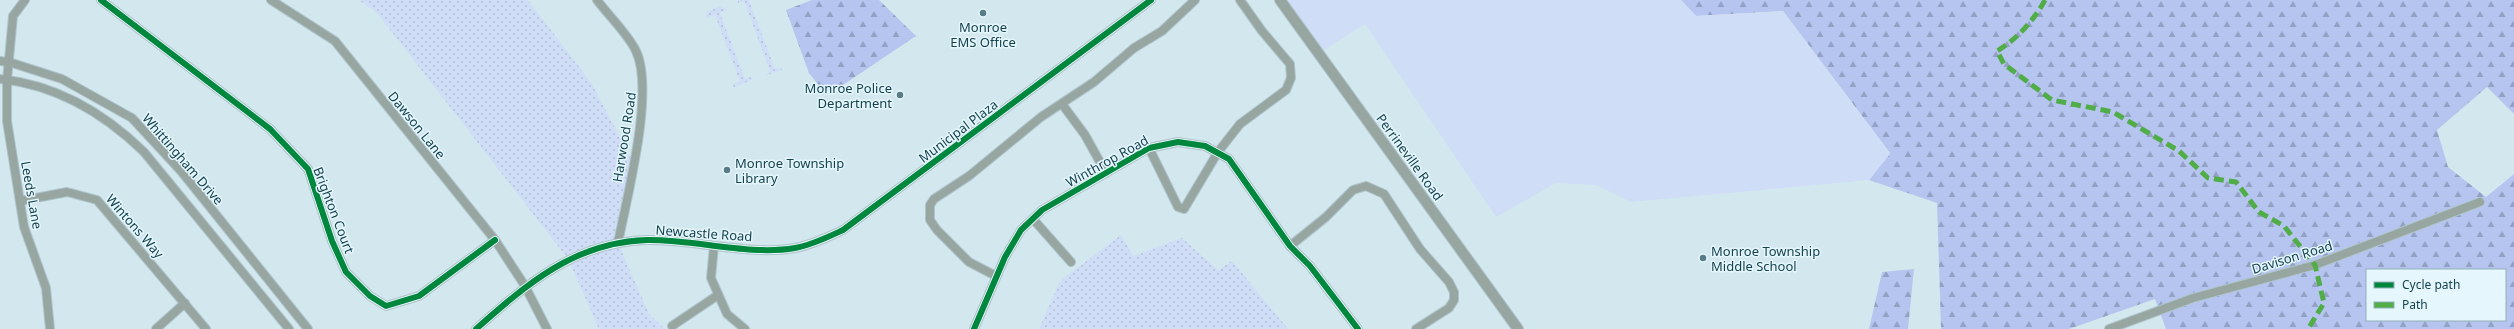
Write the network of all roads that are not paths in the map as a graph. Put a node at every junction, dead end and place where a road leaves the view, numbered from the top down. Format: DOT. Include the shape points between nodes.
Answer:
graph roads {
  1 [pos="25,0"];
  2 [pos="101,0"];
  3 [pos="270,0"];
  4 [pos="597,0"];
  5 [pos="1151,0"];
  6 [pos="1195,0"];
  7 [pos="1240,0"];
  8 [pos="1280,0"];
  9 [pos="0,61"];
  10 [pos="9,62"];
  11 [pos="4,79"];
  12 [pos="1062,104"];
  13 [pos="1149,148"];
  14 [pos="1218,152"];
  15 [pos="1106,173"];
  16 [pos="20,201"];
  17 [pos="2480,202"];
  18 [pos="1033,219"];
  19 [pos="495,240"];
  20 [pos="618,243"];
  21 [pos="714,246"];
  22 [pos="1290,246"];
  23 [pos="765,249"];
  24 [pos="1071,262"];
  25 [pos="996,276"];
  26 [pos="525,286"];
  27 [pos="718,294"];
  28 [pos="185,303"];
  29 [pos="672,326"];
  30 [pos="50,329"];
  31 [pos="156,329"];
  32 [pos="206,329"];
  33 [pos="289,329"];
  34 [pos="308,329"];
  35 [pos="476,329"];
  36 [pos="547,329"];
  37 [pos="745,329"];
  38 [pos="974,329"];
  39 [pos="1358,329"];
  40 [pos="1416,329"];
  41 [pos="1518,329"];
  42 [pos="2109,329"];
  1 -- 10 [label="street" via="13,16"];
  2 -- 19 [label="street, Brighton Court" via="270,129 308,169 332,241 346,272 370,296 386,306 420,296"];
  3 -- 19 [label="street, Dawson Lane" via="335,41"];
  4 -- 20 [label="street, Harwood Road" via="636,51 644,80 642,108"];
  5 -- 23 [label="street, Municipal Plaza" via="843,230 795,248"];
  6 -- 12 [label="street" via="1162,30 1134,48 1094,82"];
  7 -- 14 [label="street" via="1290,64 1291,78 1286,90 1240,124"];
  8 -- 41 [label="street, Perrineville Road"];
  9 -- 10 [label="street, Whittingham Drive"];
  10 -- 11 [label="street, Leeds Lane"];
  10 -- 34 [label="street, Whittingham Drive" via="62,79 132,118 176,166"];
  11 -- 16 [label="street, Leeds Lane" via="7,121"];
  11 -- 33 [label="street, Whittingham Drive" via="23,81 77,101 119,128 144,152"];
  12 -- 15 [label="street" via="1085,135"];
  12 -- 25 [label="street" via="1041,117 969,176 934,199 930,205 930,220 937,230 969,262"];
  13 -- 14 [label="street, Winthrop Road" via="1178,142 1205,146"];
  13 -- 14 [label="street" via="1180,209 1184,209"];
  13 -- 15 [label="street, Winthrop Road"];
  14 -- 22 [label="street, Winthrop Road" via="1229,159"];
  15 -- 18 [label="street, Winthrop Road" via="1042,210"];
  16 -- 28 [label="street, Wintons Way" via="67,192 97,200"];
  16 -- 30 [label="street, Leeds Lane" via="24,227 46,288"];
  17 -- 42 [label="street, Davison Road" via="2315,265 2193,298"];
  18 -- 24 [label="street"];
  18 -- 25 [label="street, Winthrop Road" via="1021,230"];
  19 -- 26 [label="street, Dawson Lane"];
  20 -- 21 [label="street, Newcastle Road" via="647,240"];
  20 -- 26 [label="street, Newcastle Road" via="568,259"];
  21 -- 23 [label="street, Newcastle Road"];
  21 -- 27 [label="street" via="711,278"];
  22 -- 39 [label="street, Winthrop Road" via="1310,266"];
  22 -- 40 [label="street" via="1326,217 1353,190 1366,186 1378,190 1384,194 1420,249 1449,282 1454,292 1454,300 1449,308"];
  25 -- 38 [label="street, Winthrop Road"];
  26 -- 35 [label="street, Newcastle Road"];
  26 -- 36 [label="street, Dawson Lane"];
  27 -- 29 [label="street"];
  27 -- 37 [label="street" via="727,314"];
  28 -- 31 [label="street"];
  28 -- 32 [label="street, Wintons Way"];
}
